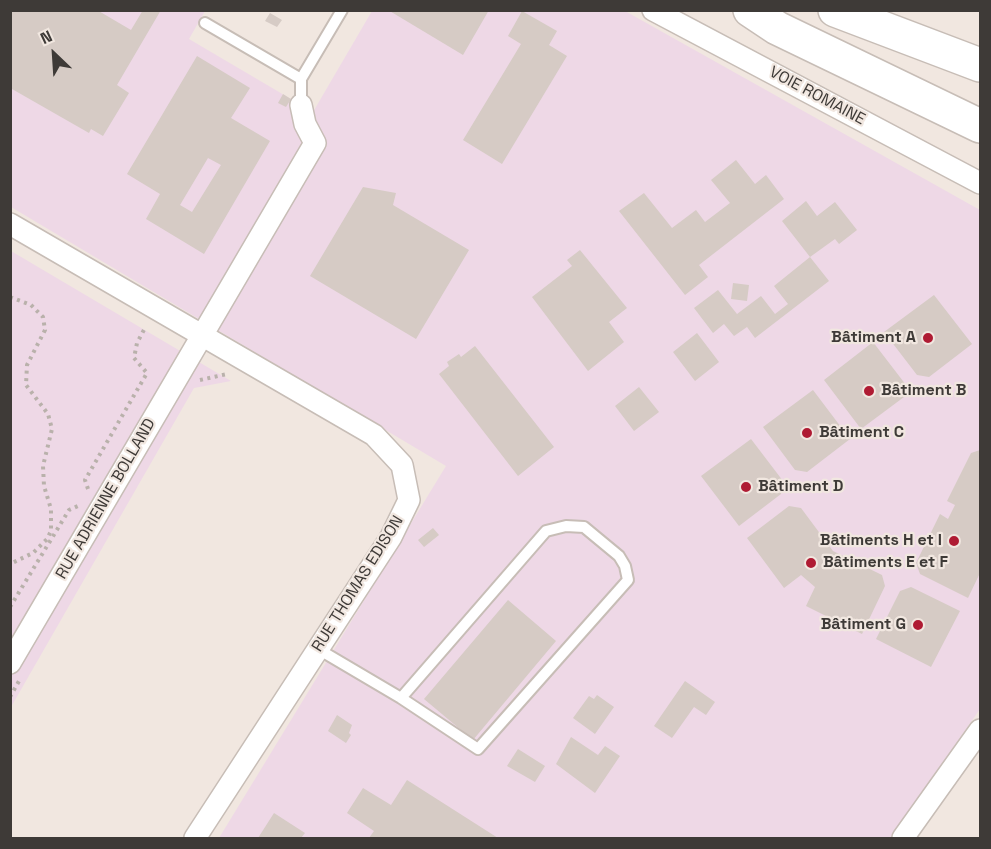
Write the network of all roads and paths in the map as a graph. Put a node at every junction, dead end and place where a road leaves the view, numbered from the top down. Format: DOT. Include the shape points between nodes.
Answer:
graph roads {
  1 [pos="342,10"];
  2 [pos="653,10"];
  3 [pos="750,10"];
  4 [pos="835,10"];
  5 [pos="205,23"];
  6 [pos="981,65"];
  7 [pos="301,79"];
  8 [pos="301,105"];
  9 [pos="981,126"];
  10 [pos="981,183"];
  11 [pos="10,225"];
  12 [pos="10,297"];
  13 [pos="155,308"];
  14 [pos="202,335"];
  15 [pos="10,564"];
  16 [pos="10,607"];
  17 [pos="318,649"];
  18 [pos="10,663"];
  19 [pos="401,698"];
  20 [pos="981,730"];
  21 [pos="195,838"];
  22 [pos="903,838"];
  1 -- 7 [label="lane"];
  2 -- 10 [label="street, VOIE ROMAINE"];
  3 -- 9 [label="highway" via="777,28"];
  4 -- 6 [label="highway"];
  5 -- 7 [label="lane"];
  7 -- 8 [label="lane"];
  8 -- 14 [label="street" via="315,143"];
  11 -- 13 [label="street, RUE THOMAS EDISON"];
  12 -- 15 [label="path" via="31,305 43,317 45,330 27,365 26,385 48,414 52,429 43,466 51,531 33,553"];
  13 -- 14 [label="street, RUE THOMAS EDISON"];
  13 -- 16 [label="path" via="137,343 134,358 147,373 85,480 89,492 82,504 69,510"];
  14 -- 17 [label="street, RUE THOMAS EDISON" via="374,435 402,465 409,500 391,537"];
  14 -- 18 [label="street, RUE ADRIENNE BOLLAND"];
  17 -- 19 [label="lane"];
  17 -- 21 [label="street, RUE THOMAS EDISON"];
  19 -- 19 [label="lane" via="546,531 584,527 626,566 628,580 478,749"];
  20 -- 22 [label="street"];
}
